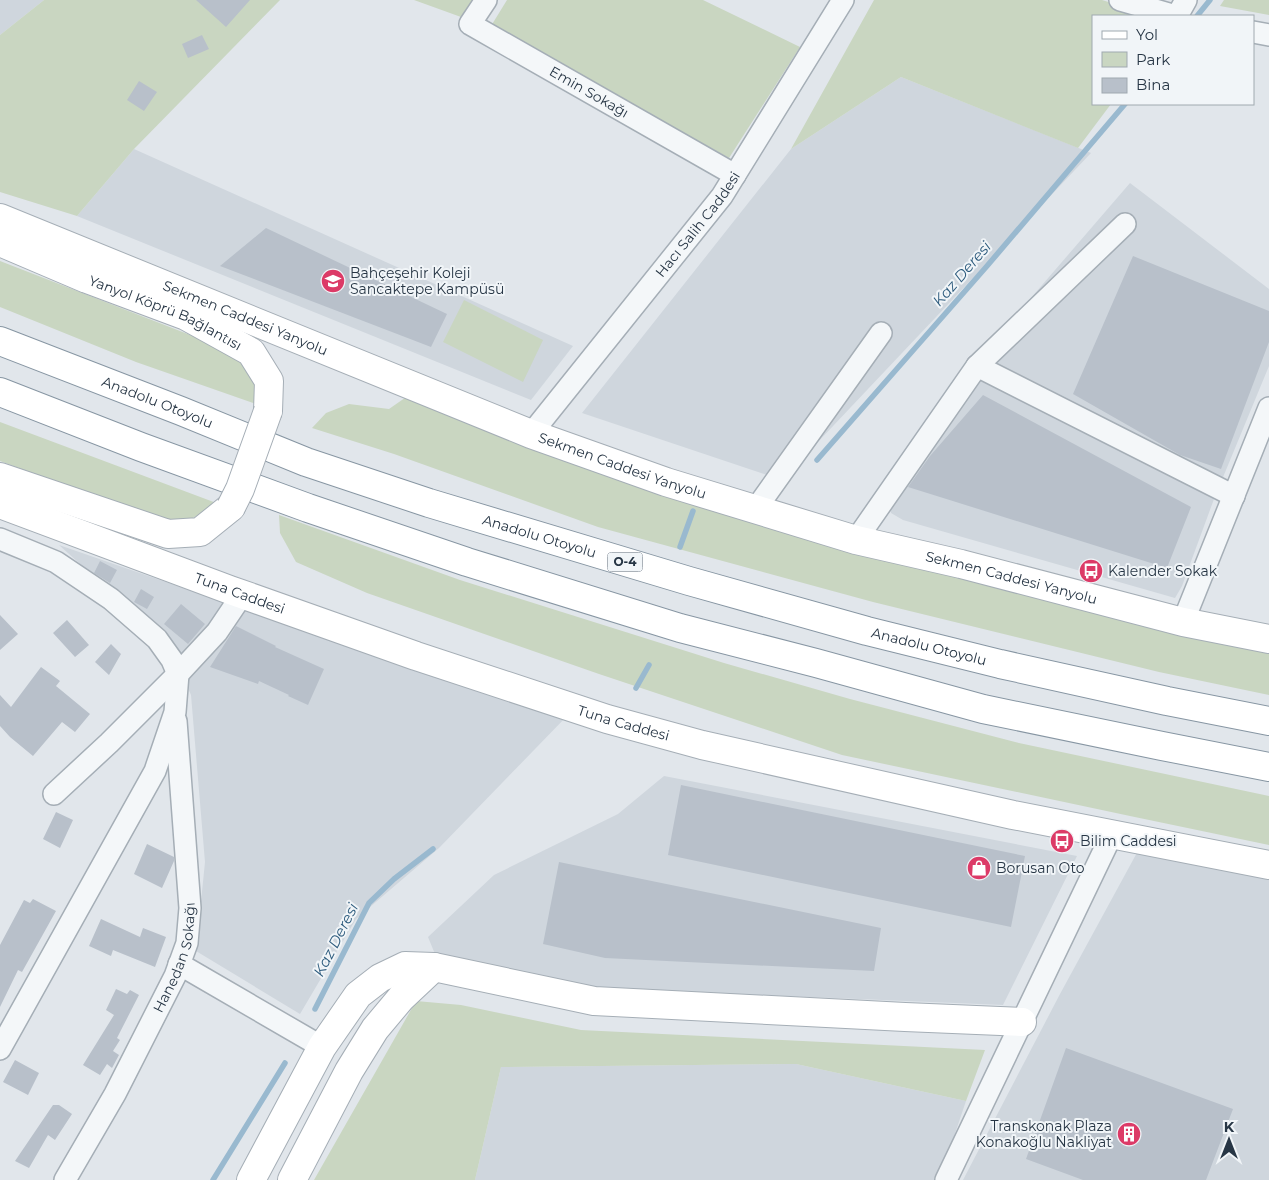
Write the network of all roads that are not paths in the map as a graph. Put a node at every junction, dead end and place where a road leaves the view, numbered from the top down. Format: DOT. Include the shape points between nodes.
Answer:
graph roads {
  1 [pos="486,0"];
  2 [pos="843,0"];
  3 [pos="1120,0"];
  4 [pos="1186,0"];
  5 [pos="1173,15"];
  6 [pos="1178,15"];
  7 [pos="1254,32"];
  8 [pos="1269,35"];
  9 [pos="735,175"];
  10 [pos="0,218"];
  11 [pos="1125,224"];
  12 [pos="0,242"];
  13 [pos="881,333"];
  14 [pos="0,341"];
  15 [pos="977,366"];
  16 [pos="0,392"];
  17 [pos="1269,408"];
  18 [pos="531,434"];
  19 [pos="0,477"];
  20 [pos="1234,496"];
  21 [pos="0,504"];
  22 [pos="755,510"];
  23 [pos="0,539"];
  24 [pos="856,540"];
  25 [pos="242,595"];
  26 [pos="1183,622"];
  27 [pos="1269,639"];
  28 [pos="178,674"];
  29 [pos="175,712"];
  30 [pos="1269,721"];
  31 [pos="1269,767"];
  32 [pos="54,794"];
  33 [pos="1112,834"];
  34 [pos="1269,865"];
  35 [pos="180,964"];
  36 [pos="434,966"];
  37 [pos="1022,1022"];
  38 [pos="322,1047"];
  39 [pos="0,1049"];
  40 [pos="65,1180"];
  41 [pos="251,1180"];
  42 [pos="292,1180"];
  43 [pos="946,1180"];
  1 -- 9 [label="street, Emin Sokağı" via="470,24"];
  2 -- 9 [label="street, Hacı Salih Caddesi"];
  3 -- 5 [label="street"];
  4 -- 6 [label="street"];
  7 -- 8 [label="street"];
  9 -- 18 [label="street, Hacı Salih Caddesi" via="722,196"];
  10 -- 18 [label="main road, Sekmen Caddesi Yanyolu"];
  11 -- 15 [label="street"];
  12 -- 19 [label="main road, Yanyol Köprü Bağlantısı, bridge" via="86,279 186,316 251,352 268,381 268,411 240,489 231,507 200,532 168,534"];
  13 -- 22 [label="street"];
  14 -- 30 [label="main road, Anadolu Otoyolu / O-4" via="306,462 429,503 689,581 990,662"];
  15 -- 20 [label="street"];
  15 -- 24 [label="street"];
  16 -- 31 [label="main road" via="308,508 467,562 680,628 984,709"];
  17 -- 20 [label="street"];
  18 -- 22 [label="main road, Sekmen Caddesi Yanyolu"];
  20 -- 26 [label="street"];
  21 -- 25 [label="main road, Tuna Caddesi"];
  22 -- 24 [label="main road, Sekmen Caddesi Yanyolu"];
  23 -- 28 [label="street" via="56,562 111,599 157,639"];
  24 -- 26 [label="main road, Sekmen Caddesi Yanyolu"];
  25 -- 28 [label="street" via="217,632"];
  25 -- 33 [label="main road, Tuna Caddesi" via="607,719 702,745"];
  26 -- 27 [label="main road, Sekmen Caddesi Yanyolu"];
  28 -- 29 [label="street"];
  28 -- 32 [label="street"];
  29 -- 35 [label="street, Hanedan Sokağı" via="190,908 187,943"];
  29 -- 39 [label="street" via="155,771"];
  33 -- 34 [label="main road, Tuna Caddesi"];
  33 -- 37 [label="street"];
  35 -- 38 [label="street"];
  35 -- 40 [label="street, Hanedan Sokağı" via="115,1094"];
  36 -- 37 [label="main road" via="594,1001"];
  36 -- 38 [label="main road" via="405,966 380,978 358,995"];
  36 -- 42 [label="main road" via="400,998 375,1029"];
  37 -- 43 [label="street"];
  38 -- 41 [label="main road"];
}
